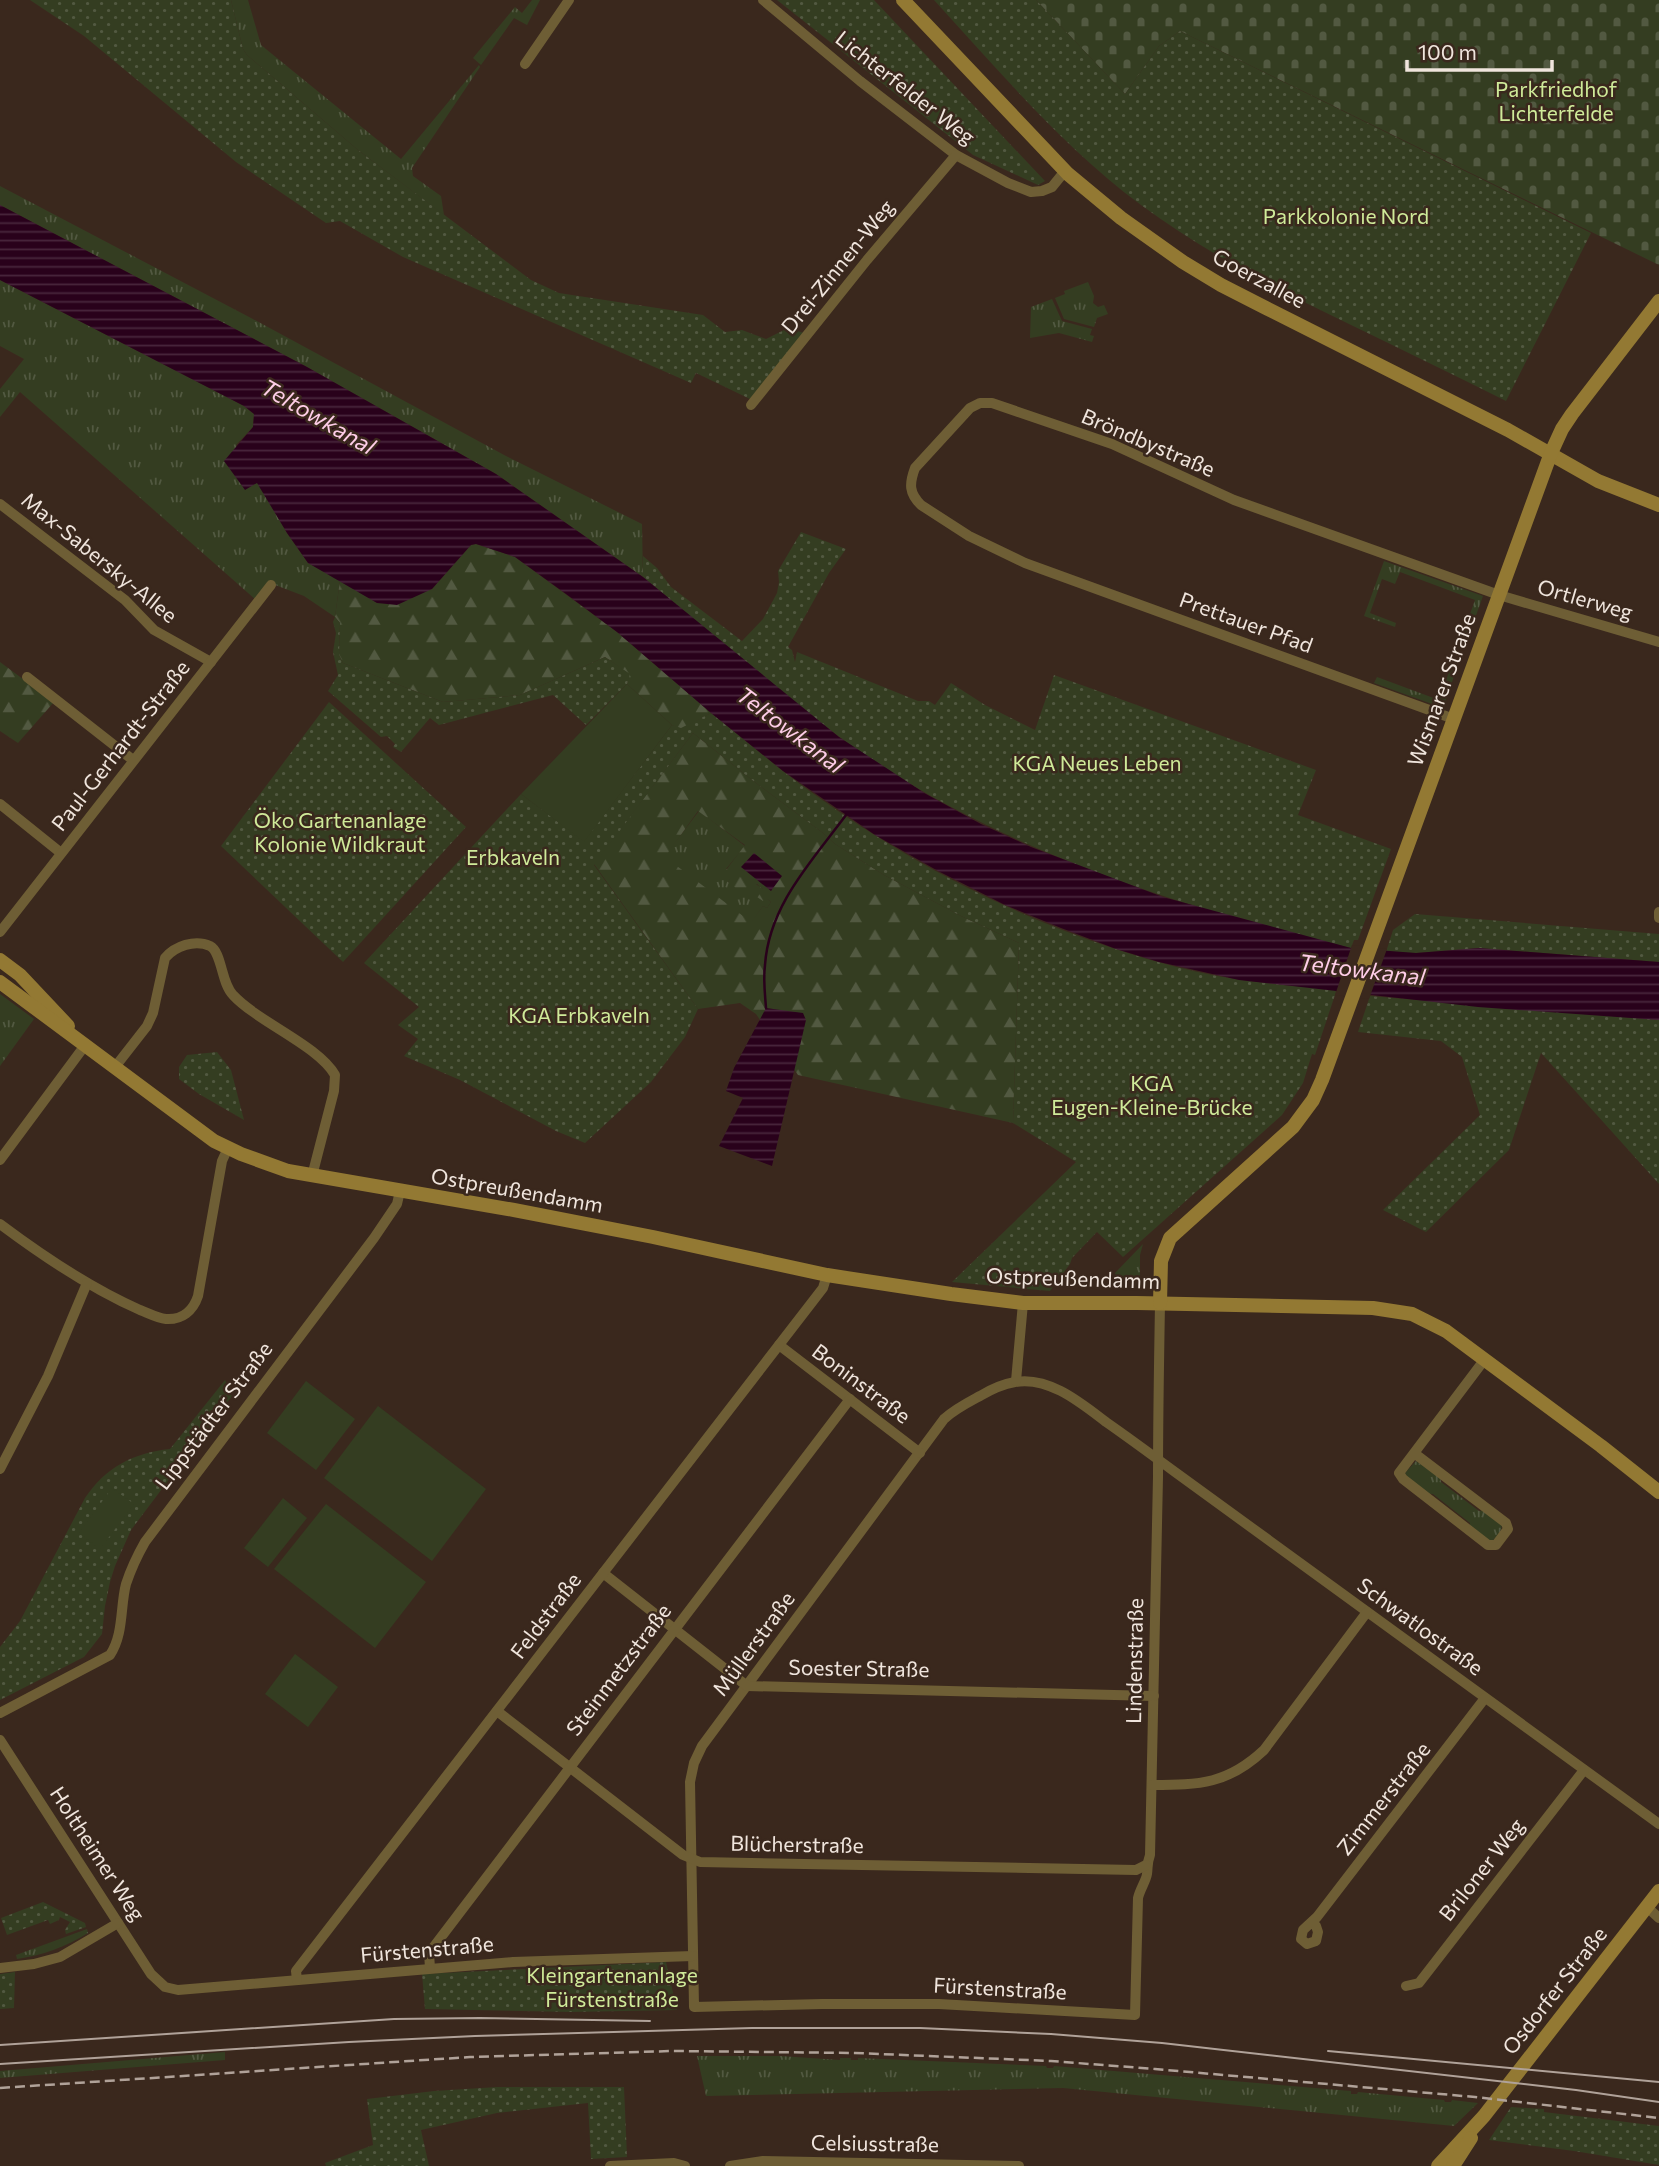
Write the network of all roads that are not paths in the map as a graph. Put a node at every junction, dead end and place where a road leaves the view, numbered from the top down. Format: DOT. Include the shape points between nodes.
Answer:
graph roads {
  1 [pos="569,0"];
  2 [pos="763,0"];
  3 [pos="903,0"];
  4 [pos="525,64"];
  5 [pos="956,155"];
  6 [pos="1065,171"];
  7 [pos="1659,301"];
  8 [pos="751,405"];
  9 [pos="1551,453"];
  10 [pos="0,503"];
  11 [pos="1659,505"];
  12 [pos="1025,563"];
  13 [pos="271,585"];
  14 [pos="1499,595"];
  15 [pos="1659,642"];
  16 [pos="211,662"];
  17 [pos="27,677"];
  18 [pos="1454,719"];
  19 [pos="133,760"];
  20 [pos="0,804"];
  21 [pos="61,853"];
  22 [pos="1659,912"];
  23 [pos="1659,918"];
  24 [pos="0,932"];
  25 [pos="0,960"];
  26 [pos="0,982"];
  27 [pos="44,1008"];
  28 [pos="86,1044"];
  29 [pos="116,1067"];
  30 [pos="228,1148"];
  31 [pos="0,1160"];
  32 [pos="312,1176"];
  33 [pos="400,1191"];
  34 [pos="0,1224"];
  35 [pos="827,1275"];
  36 [pos="87,1283"];
  37 [pos="1023,1303"];
  38 [pos="1160,1303"];
  39 [pos="779,1345"];
  40 [pos="1485,1359"];
  41 [pos="1016,1381"];
  42 [pos="850,1399"];
  43 [pos="920,1453"];
  44 [pos="1414,1453"];
  45 [pos="1158,1460"];
  46 [pos="0,1469"];
  47 [pos="1659,1492"];
  48 [pos="603,1573"];
  49 [pos="1367,1612"];
  50 [pos="675,1630"];
  51 [pos="747,1686"];
  52 [pos="1154,1696"];
  53 [pos="1485,1698"];
  54 [pos="497,1711"];
  55 [pos="0,1713"];
  56 [pos="0,1740"];
  57 [pos="569,1768"];
  58 [pos="1584,1770"];
  59 [pos="1152,1785"];
  60 [pos="1659,1824"];
  61 [pos="692,1860"];
  62 [pos="1146,1865"];
  63 [pos="1659,1891"];
  64 [pos="1647,1907"];
  65 [pos="1659,1918"];
  66 [pos="118,1923"];
  67 [pos="1312,1923"];
  68 [pos="693,1956"];
  69 [pos="0,1968"];
  70 [pos="430,1968"];
  71 [pos="297,1980"];
  72 [pos="1406,1986"];
  73 [pos="165,1987"];
  74 [pos="694,2007"];
  75 [pos="1135,2015"];
  76 [pos="1485,2116"];
  77 [pos="610,2166"];
  78 [pos="685,2166"];
  79 [pos="730,2166"];
  80 [pos="1019,2166"];
  81 [pos="1438,2166"];
  82 [pos="1453,2166"];
  1 -- 4 [label="street"];
  2 -- 5 [label="street, Lichterfelder Weg"];
  3 -- 6 [label="main road, Goerzallee"];
  5 -- 6 [label="street, Lichterfelder Weg" via="1031,192 1052,187"];
  5 -- 8 [label="street, Drei-Zinnen-Weg"];
  6 -- 9 [label="main road, Goerzallee" via="1134,228 1221,285"];
  7 -- 9 [label="main road, Wismarer Straße" via="1572,414"];
  9 -- 11 [label="main road, Goerzallee" via="1598,481"];
  9 -- 14 [label="main road, Wismarer Straße"];
  10 -- 16 [label="street, Max-Sabersky-Allee" via="125,600 154,630"];
  12 -- 14 [label="street, Bröndbystraße" via="969,536 921,505 910,489 915,468 970,408 980,403 992,403 1112,444 1234,500"];
  12 -- 18 [label="street, Prettauer Pfad"];
  13 -- 16 [label="street, Paul-Gerhardt-Straße"];
  14 -- 15 [label="street, Ortlerweg"];
  14 -- 18 [label="main road, Wismarer Straße"];
  16 -- 19 [label="street, Paul-Gerhardt-Straße"];
  17 -- 19 [label="street"];
  18 -- 38 [label="main road, Wismarer Straße" via="1322,1080 1293,1127 1168,1242 1161,1261"];
  19 -- 21 [label="street, Paul-Gerhardt-Straße"];
  20 -- 21 [label="street"];
  21 -- 24 [label="street, Paul-Gerhardt-Straße"];
  22 -- 23 [label="street"];
  25 -- 27 [label="main road" via="20,975"];
  26 -- 27 [label="main road"];
  27 -- 28 [label="main road, Ostpreußendamm"];
  28 -- 29 [label="main road, Ostpreußendamm"];
  28 -- 31 [label="street"];
  29 -- 30 [label="main road, Ostpreußendamm"];
  29 -- 32 [label="street" via="153,1013 165,958 186,945 209,946 217,954 232,994 323,1059 335,1075"];
  30 -- 32 [label="main road, Ostpreußendamm"];
  30 -- 36 [label="street" via="195,1304 185,1315 166,1319"];
  32 -- 33 [label="main road, Ostpreußendamm"];
  33 -- 35 [label="main road, Ostpreußendamm" via="620,1230"];
  33 -- 55 [label="street, Lippstädter Straße" via="397,1204 374,1238 153,1529 126,1585 116,1647 110,1655"];
  34 -- 36 [label="street"];
  35 -- 37 [label="main road, Ostpreußendamm"];
  35 -- 39 [label="street, Feldstraße" via="823,1288"];
  36 -- 46 [label="street" via="48,1376"];
  37 -- 38 [label="main road, Ostpreußendamm"];
  37 -- 41 [label="street"];
  38 -- 40 [label="main road, Ostpreußendamm" via="1398,1311 1428,1321"];
  38 -- 45 [label="street, Lindenstraße"];
  39 -- 42 [label="street, Boninstraße"];
  39 -- 48 [label="street, Feldstraße"];
  40 -- 44 [label="street"];
  40 -- 47 [label="main road, Ostpreußendamm"];
  41 -- 43 [label="street, Müllerstraße" via="952,1412"];
  41 -- 45 [label="street" via="1073,1397"];
  42 -- 43 [label="street, Boninstraße"];
  42 -- 50 [label="street, Steinmetzstraße"];
  43 -- 51 [label="street, Müllerstraße"];
  44 -- 44 [label="street" via="1399,1473 1403,1479 1488,1545 1496,1545 1508,1529 1506,1523"];
  45 -- 49 [label="street, Schwatlostraße"];
  45 -- 52 [label="street, Lindenstraße"];
  48 -- 50 [label="street"];
  48 -- 54 [label="street, Feldstraße"];
  49 -- 53 [label="street, Schwatlostraße"];
  49 -- 59 [label="street" via="1253,1760 1216,1780"];
  50 -- 51 [label="street"];
  50 -- 57 [label="street, Steinmetzstraße"];
  51 -- 52 [label="street, Soester Straße"];
  51 -- 61 [label="street, Müllerstraße" via="694,1763 690,1782"];
  52 -- 59 [label="street, Lindenstraße"];
  53 -- 58 [label="street, Schwatlostraße"];
  53 -- 67 [label="street, Zimmerstraße"];
  54 -- 57 [label="street"];
  54 -- 71 [label="street, Feldstraße" via="296,1971"];
  56 -- 66 [label="street, Holtheimer Weg"];
  57 -- 61 [label="street"];
  57 -- 70 [label="street, Steinmetzstraße" via="429,1953"];
  58 -- 60 [label="street, Schwatlostraße"];
  58 -- 72 [label="street, Briloner Weg" via="1419,1983"];
  59 -- 62 [label="street, Lindenstraße"];
  61 -- 62 [label="street, Blücherstraße" via="1136,1870"];
  61 -- 68 [label="street, Müllerstraße"];
  62 -- 75 [label="street, Lindenstraße" via="1138,1898"];
  63 -- 64 [label="main road, Osdorfer Straße"];
  64 -- 65 [label="street"];
  64 -- 76 [label="main road, Osdorfer Straße"];
  66 -- 69 [label="street" via="60,1957"];
  66 -- 73 [label="street, Holtheimer Weg" via="151,1974"];
  68 -- 70 [label="street, Fürstenstraße"];
  68 -- 74 [label="street, Müllerstraße"];
  70 -- 71 [label="street, Fürstenstraße"];
  71 -- 73 [label="street, Fürstenstraße" via="178,1990"];
  74 -- 75 [label="street, Fürstenstraße" via="927,2004"];
  76 -- 81 [label="main road, Osdorfer Straße"];
  76 -- 82 [label="main road, Osdorfer Straße"];
  77 -- 78 [label="street"];
  79 -- 80 [label="street, Celsiusstraße" via="763,2161"];
}
